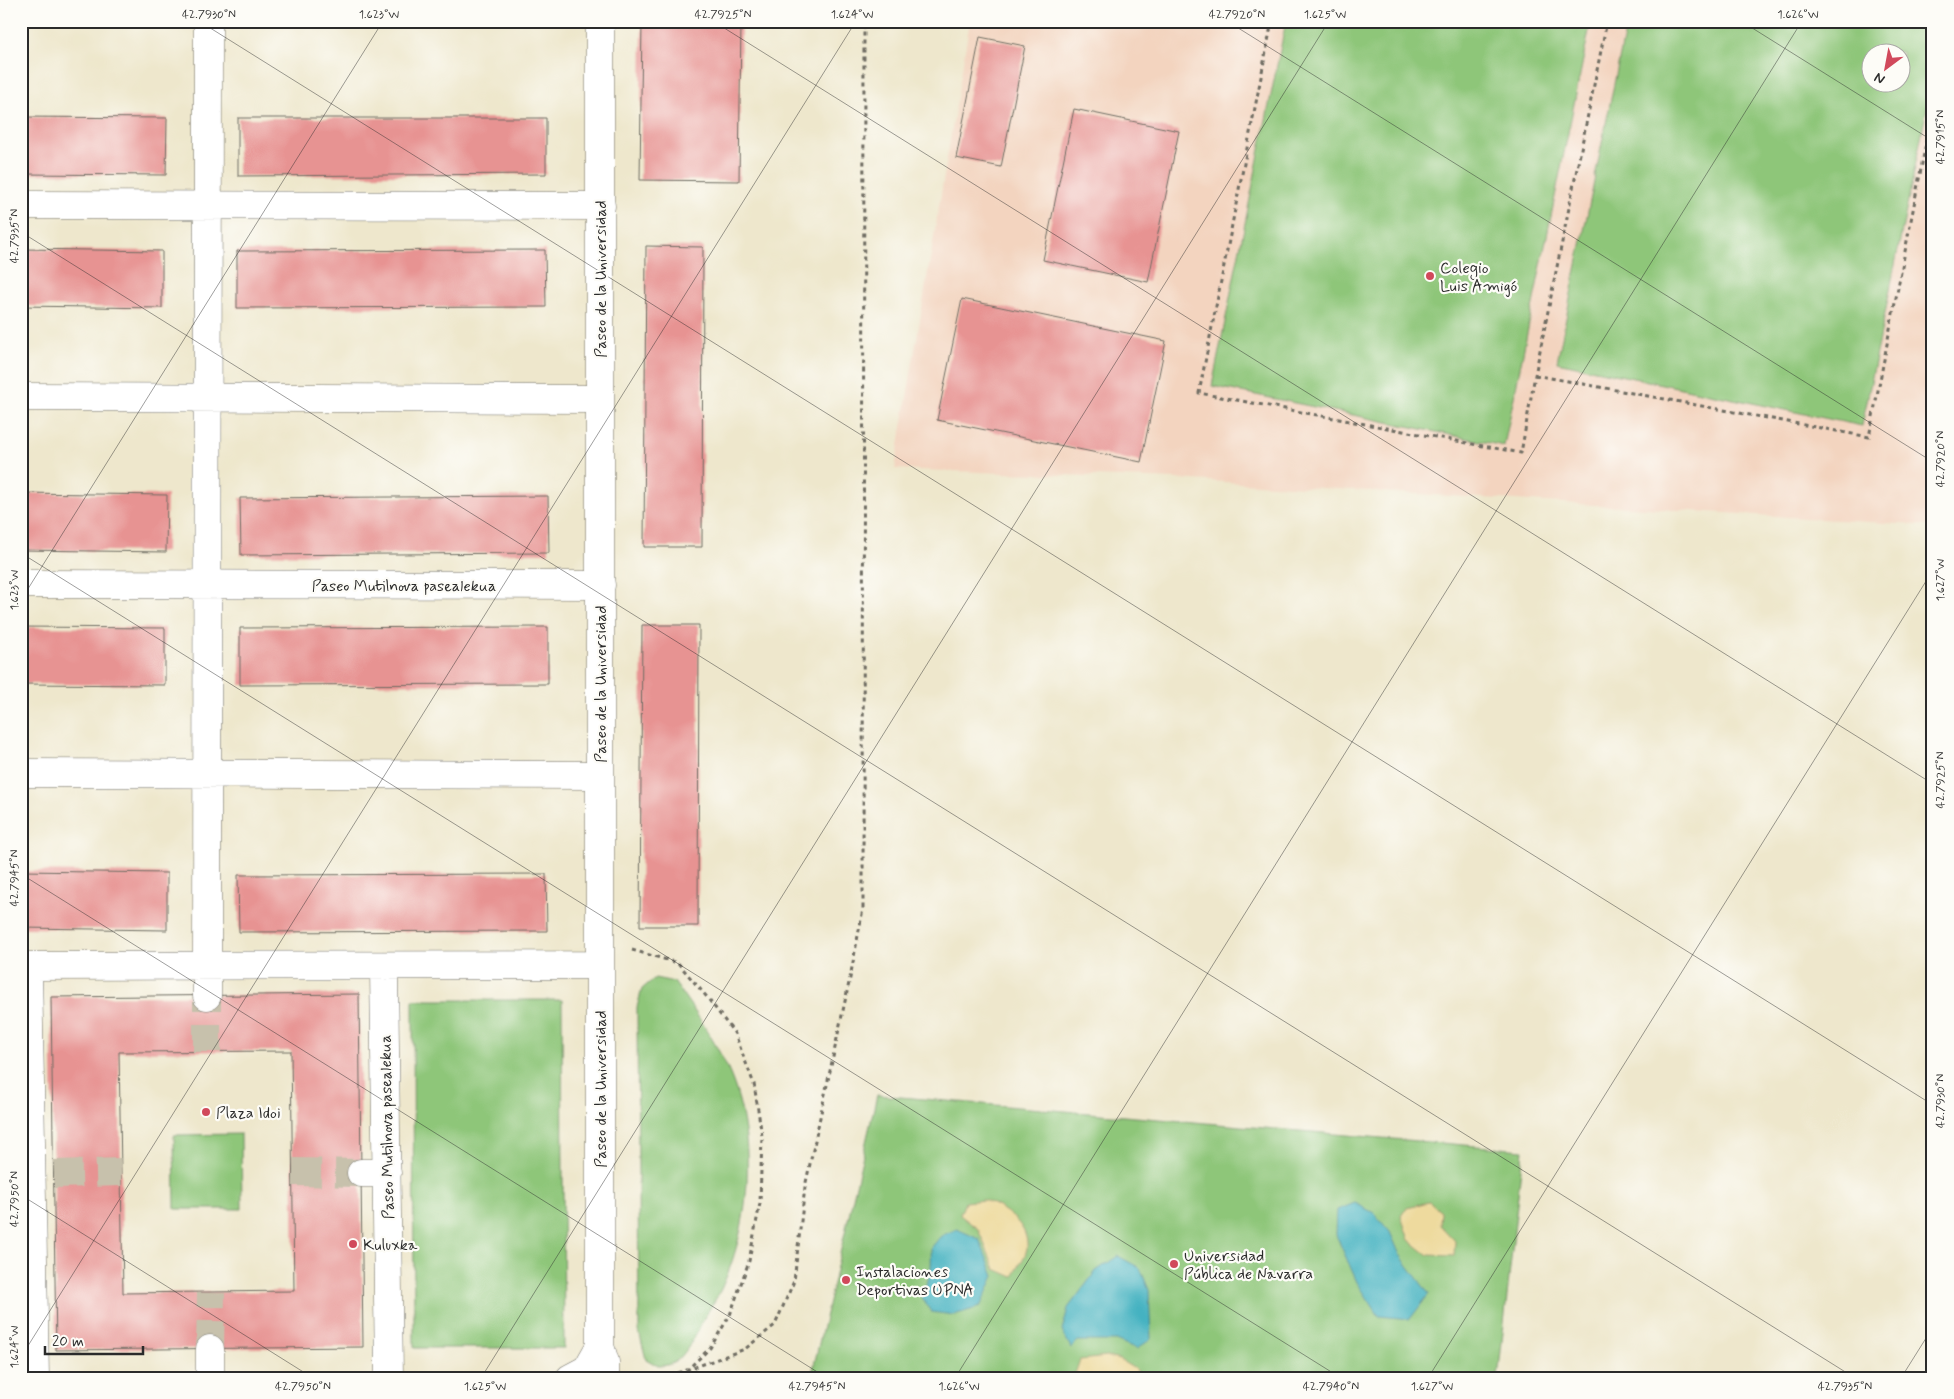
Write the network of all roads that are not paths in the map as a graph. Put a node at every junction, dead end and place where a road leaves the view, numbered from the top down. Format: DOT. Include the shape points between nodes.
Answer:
graph roads {
  1 [pos="208,21"];
  2 [pos="600,21"];
  3 [pos="21,205"];
  4 [pos="195,205"];
  5 [pos="601,206"];
  6 [pos="21,397"];
  7 [pos="208,398"];
  8 [pos="600,399"];
  9 [pos="21,584"];
  10 [pos="208,584"];
  11 [pos="601,586"];
  12 [pos="21,773"];
  13 [pos="208,773"];
  14 [pos="600,774"];
  15 [pos="600,965"];
  16 [pos="24,966"];
  17 [pos="208,966"];
  18 [pos="384,966"];
  19 [pos="207,996"];
  20 [pos="600,1346"];
  21 [pos="210,1349"];
  22 [pos="35,1378"];
  23 [pos="210,1378"];
  24 [pos="389,1378"];
  25 [pos="570,1378"];
  26 [pos="605,1378"];
  1 -- 4 [label="street"];
  2 -- 5 [label="street, Paseo de la Universidad"];
  3 -- 4 [label="street"];
  4 -- 5 [label="street"];
  4 -- 7 [label="street"];
  5 -- 8 [label="street, Paseo de la Universidad"];
  6 -- 7 [label="street"];
  7 -- 8 [label="street"];
  7 -- 10 [label="street"];
  8 -- 11 [label="street, Paseo de la Universidad"];
  9 -- 10 [label="street, Paseo Mutilnova pasealekua"];
  10 -- 11 [label="street, Paseo Mutilnova pasealekua"];
  10 -- 13 [label="street"];
  11 -- 14 [label="street, Paseo de la Universidad"];
  12 -- 13 [label="street"];
  13 -- 14 [label="street"];
  13 -- 17 [label="street"];
  14 -- 15 [label="street, Paseo de la Universidad"];
  15 -- 18 [label="street"];
  15 -- 20 [label="street, Paseo de la Universidad"];
  16 -- 17 [label="street"];
  16 -- 22 [label="street" via="42,1175"];
  17 -- 18 [label="street"];
  17 -- 19 [label="street"];
  18 -- 24 [label="street, Paseo Mutilnova pasealekua" via="374,1173"];
  20 -- 25 [label="street" via="586,1369"];
  20 -- 26 [label="street, Paseo de la Universidad"];
  21 -- 23 [label="street"];
}
